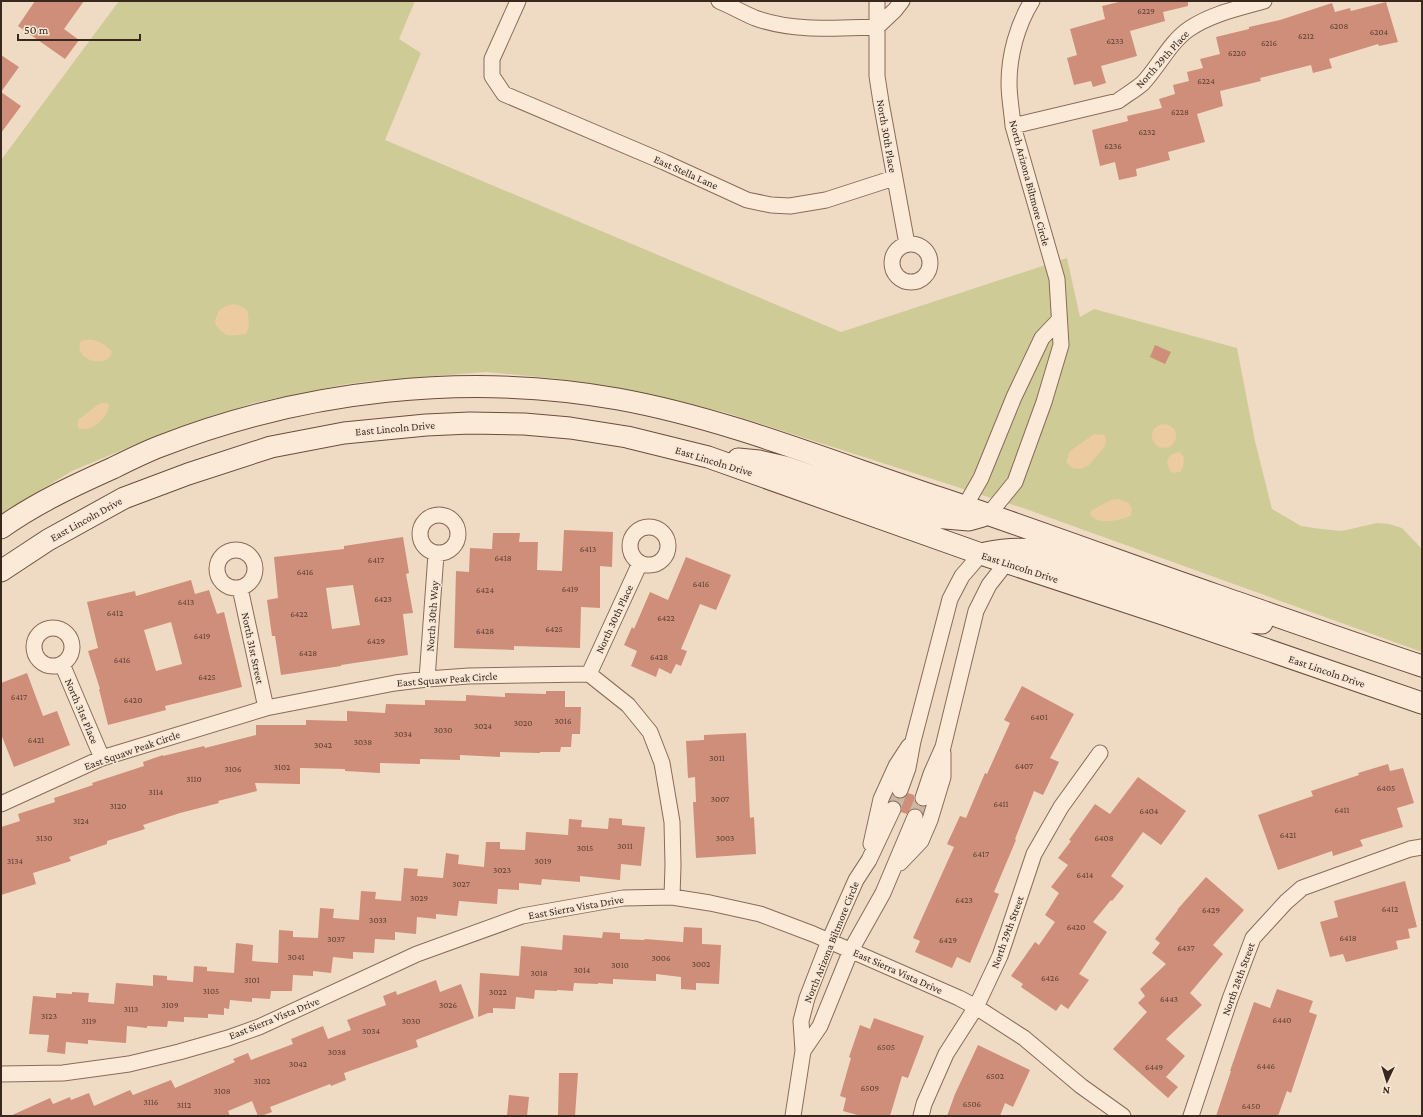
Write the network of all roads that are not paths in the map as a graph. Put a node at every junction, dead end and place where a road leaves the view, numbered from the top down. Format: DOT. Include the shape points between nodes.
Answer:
graph roads {
  1 [pos="518,1"];
  2 [pos="719,1"];
  3 [pos="877,1"];
  4 [pos="902,1"];
  5 [pos="1032,1"];
  6 [pos="1264,1"];
  7 [pos="877,27"];
  8 [pos="1013,126"];
  9 [pos="894,178"];
  10 [pos="907,244"];
  11 [pos="1059,320"];
  12 [pos="810,474"];
  13 [pos="862,492"];
  14 [pos="965,506"];
  15 [pos="988,514"];
  16 [pos="1,528"];
  17 [pos="436,554"];
  18 [pos="980,554"];
  19 [pos="1007,562"];
  20 [pos="640,563"];
  21 [pos="1,571"];
  22 [pos="240,588"];
  23 [pos="1316,630"];
  24 [pos="62,664"];
  25 [pos="1422,666"];
  26 [pos="589,674"];
  27 [pos="427,679"];
  28 [pos="1422,703"];
  29 [pos="266,708"];
  30 [pos="913,741"];
  31 [pos="943,747"];
  32 [pos="1100,753"];
  33 [pos="102,758"];
  34 [pos="900,790"];
  35 [pos="923,798"];
  36 [pos="1,804"];
  37 [pos="893,809"];
  38 [pos="915,817"];
  39 [pos="1422,846"];
  40 [pos="868,860"];
  41 [pos="893,871"];
  42 [pos="672,896"];
  43 [pos="829,941"];
  44 [pos="851,950"];
  45 [pos="976,1007"];
  46 [pos="803,1051"];
  47 [pos="1,1074"];
  48 [pos="793,1116"];
  49 [pos="921,1116"];
  50 [pos="1123,1116"];
  51 [pos="1191,1116"];
  1 -- 9 [label="street, East Stella Lane" via="492,59 492,76 504,94 747,200 770,205 790,206 826,200"];
  2 -- 7 [label="street" via="755,18 782,25"];
  3 -- 7 [label="street, North 30th Place"];
  4 -- 7 [label="street"];
  5 -- 8 [label="street, North Arizona Biltmore Circle" via="1024,16 1011,59 1009,84"];
  6 -- 8 [label="street, North 29th Place" via="1227,12 1189,29 1178,38 1143,83 1118,101"];
  7 -- 9 [label="street, North 30th Place" via="878,76"];
  8 -- 11 [label="street, North Arizona Biltmore Circle" via="1056,279"];
  9 -- 10 [label="street, North 30th Place"];
  11 -- 14 [label="street" via="1042,338 1014,396 982,478"];
  11 -- 15 [label="street, North Arizona Biltmore Circle" via="1061,344 1044,402 1015,482"];
  12 -- 13 [label="main road, East Lincoln Drive"];
  12 -- 13 [label="main road, East Lincoln Drive"];
  12 -- 16 [label="main road, East Lincoln Drive" via="722,424 663,409 616,399 530,389 470,386 425,388 351,396 283,408 238,420 160,446 72,486 19,515"];
  12 -- 21 [label="main road, East Lincoln Drive" via="708,457 627,437 570,428 470,423 426,424 344,433 271,447 124,498 48,540"];
  13 -- 14 [label="main road, East Lincoln Drive"];
  13 -- 15 [label="main road" via="934,516 969,520"];
  13 -- 18 [label="main road, East Lincoln Drive"];
  14 -- 15 [label="main road, East Lincoln Drive"];
  15 -- 23 [label="main road, East Lincoln Drive"];
  17 -- 27 [label="street, North 30th Way"];
  18 -- 19 [label="main road, East Lincoln Drive"];
  18 -- 23 [label="main road" via="1007,549 1033,550 1248,622"];
  18 -- 30 [label="street, North Arizona Biltmore Circle" via="962,576 950,599"];
  19 -- 28 [label="main road, East Lincoln Drive"];
  19 -- 31 [label="street, North Arizona Biltmore Circle" via="989,585 976,611"];
  20 -- 26 [label="street, North 30th Place"];
  22 -- 29 [label="street, North 31st Street"];
  23 -- 25 [label="main road, East Lincoln Drive"];
  24 -- 33 [label="street, North 31st Place"];
  26 -- 27 [label="street, East Squaw Peak Circle"];
  26 -- 42 [label="street" via="628,705 650,732 662,763 672,822"];
  27 -- 29 [label="street, East Squaw Peak Circle"];
  29 -- 33 [label="street, East Squaw Peak Circle"];
  30 -- 34 [label="street, North Arizona Biltmore Circle" via="908,768"];
  30 -- 40 [label="street, North Arizona Biltmore Circle" via="896,766 880,799"];
  31 -- 35 [label="street, North Arizona Biltmore Circle"];
  31 -- 41 [label="street, North Arizona Biltmore Circle" via="943,777 930,820 921,841"];
  32 -- 45 [label="street, North 29th Street" via="1061,807 1034,854 1000,956"];
  33 -- 36 [label="street, East Squaw Peak Circle"];
  37 -- 40 [label="street, North Arizona Biltmore Circle"];
  38 -- 41 [label="street, North Arizona Biltmore Circle"];
  39 -- 51 [label="street, North 28th Street" via="1302,888 1253,938"];
  40 -- 43 [label="street, North Arizona Biltmore Circle" via="856,880"];
  41 -- 44 [label="street, North Arizona Biltmore Circle"];
  42 -- 43 [label="street, East Sierra Vista Drive" via="760,914"];
  42 -- 47 [label="street, East Sierra Vista Drive" via="623,898 522,916 418,954 259,1027 179,1052 129,1064 63,1073"];
  43 -- 44 [label="street, East Sierra Vista Drive"];
  43 -- 46 [label="street, North Arizona Biltmore Circle" via="801,1020"];
  44 -- 45 [label="street, East Sierra Vista Drive"];
  44 -- 46 [label="street, North Arizona Biltmore Circle" via="820,1026"];
  45 -- 49 [label="street, North 29th Street" via="946,1054"];
  45 -- 50 [label="street, East Sierra Vista Drive" via="1024,1038 1081,1086"];
  46 -- 48 [label="street, North Arizona Biltmore Circle"];
}
